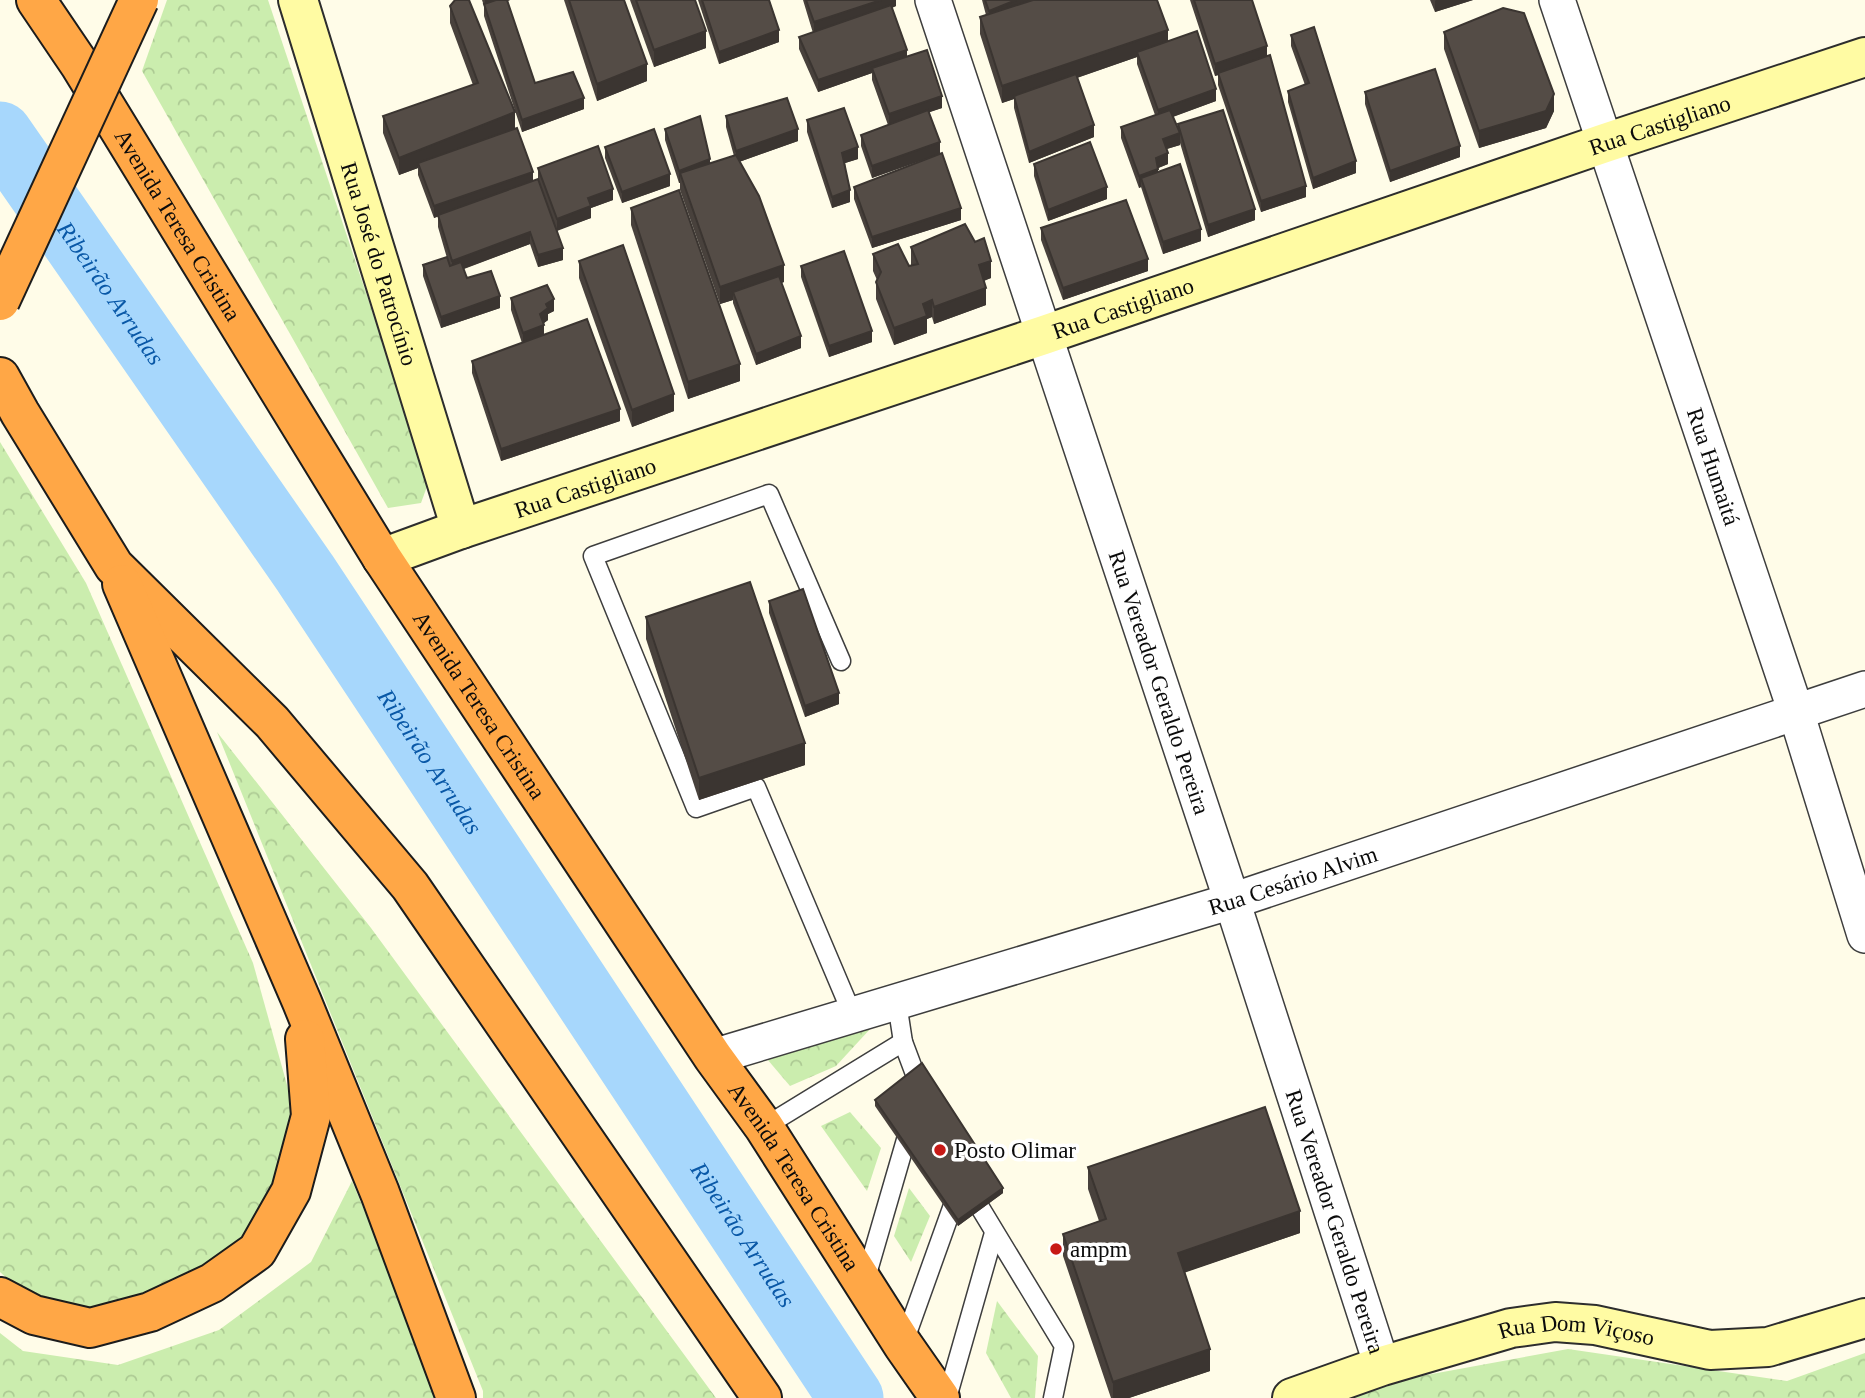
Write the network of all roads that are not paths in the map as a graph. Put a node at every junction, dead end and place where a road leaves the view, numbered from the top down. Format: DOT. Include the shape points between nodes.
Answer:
graph roads {
  1 [pos="36,0"];
  2 [pos="139,0"];
  3 [pos="298,0"];
  4 [pos="933,0"];
  5 [pos="1557,0"];
  6 [pos="1865,57"];
  7 [pos="1605,144"];
  8 [pos="0,301"];
  9 [pos="1044,335"];
  10 [pos="0,377"];
  11 [pos="461,529"];
  12 [pos="382,558"];
  13 [pos="114,566"];
  14 [pos="841,661"];
  15 [pos="1865,689"];
  16 [pos="1796,712"];
  17 [pos="1231,901"];
  18 [pos="1865,935"];
  19 [pos="302,1002"];
  20 [pos="897,1003"];
  21 [pos="853,1016"];
  22 [pos="903,1042"];
  23 [pos="713,1057"];
  24 [pos="764,1127"];
  25 [pos="995,1233"];
  26 [pos="864,1284"];
  27 [pos="0,1297"];
  28 [pos="1865,1318"];
  29 [pos="903,1345"];
  30 [pos="1382,1366"];
  31 [pos="456,1398"];
  32 [pos="762,1398"];
  33 [pos="940,1398"];
  34 [pos="947,1398"];
  35 [pos="1053,1398"];
  36 [pos="1292,1398"];
  1 -- 12 [label="highway, Avenida Teresa Cristina"];
  2 -- 8 [label="highway, bridge"];
  3 -- 11 [label="street, Rua José do Patrocínio"];
  4 -- 9 [label="street, Rua Vereador Geraldo Pereira"];
  5 -- 7 [label="street, Rua Humaitá"];
  6 -- 7 [label="street, Rua Castigliano"];
  7 -- 9 [label="street, Rua Castigliano"];
  7 -- 16 [label="street, Rua Humaitá"];
  9 -- 11 [label="street, Rua Castigliano"];
  9 -- 17 [label="street, Rua Vereador Geraldo Pereira"];
  10 -- 13 [label="highway"];
  11 -- 12 [label="street, Rua Castigliano"];
  12 -- 23 [label="highway, Avenida Teresa Cristina"];
  13 -- 19 [label="highway"];
  13 -- 32 [label="highway" via="272,722 410,886"];
  14 -- 21 [label="lane" via="769,494 593,556 696,808 756,787"];
  15 -- 16 [label="street, Rua Cesário Alvim"];
  16 -- 17 [label="street, Rua Cesário Alvim"];
  16 -- 18 [label="street, Rua Humaitá"];
  17 -- 20 [label="street, Rua Cesário Alvim"];
  17 -- 30 [label="street, Rua Vereador Geraldo Pereira"];
  19 -- 27 [label="highway" via="311,1116 290,1191 257,1251 212,1283 150,1312 90,1328 34,1315"];
  19 -- 31 [label="highway"];
  20 -- 21 [label="street, Rua Cesário Alvim"];
  20 -- 22 [label="lane"];
  21 -- 23 [label="street, Rua Cesário Alvim"];
  22 -- 24 [label="lane"];
  22 -- 26 [label="lane" via="920,1104"];
  23 -- 24 [label="highway, Avenida Teresa Cristina"];
  24 -- 26 [label="highway, Avenida Teresa Cristina"];
  25 -- 29 [label="lane" via="963,1178"];
  25 -- 34 [label="lane"];
  25 -- 35 [label="lane" via="1064,1346"];
  26 -- 29 [label="highway, Avenida Teresa Cristina"];
  28 -- 30 [label="street, Rua Dom Viçoso" via="1768,1348 1710,1350 1595,1325 1555,1322 1511,1328"];
  29 -- 33 [label="highway, Avenida Teresa Cristina"];
  30 -- 36 [label="street, Rua Dom Viçoso"];
}
